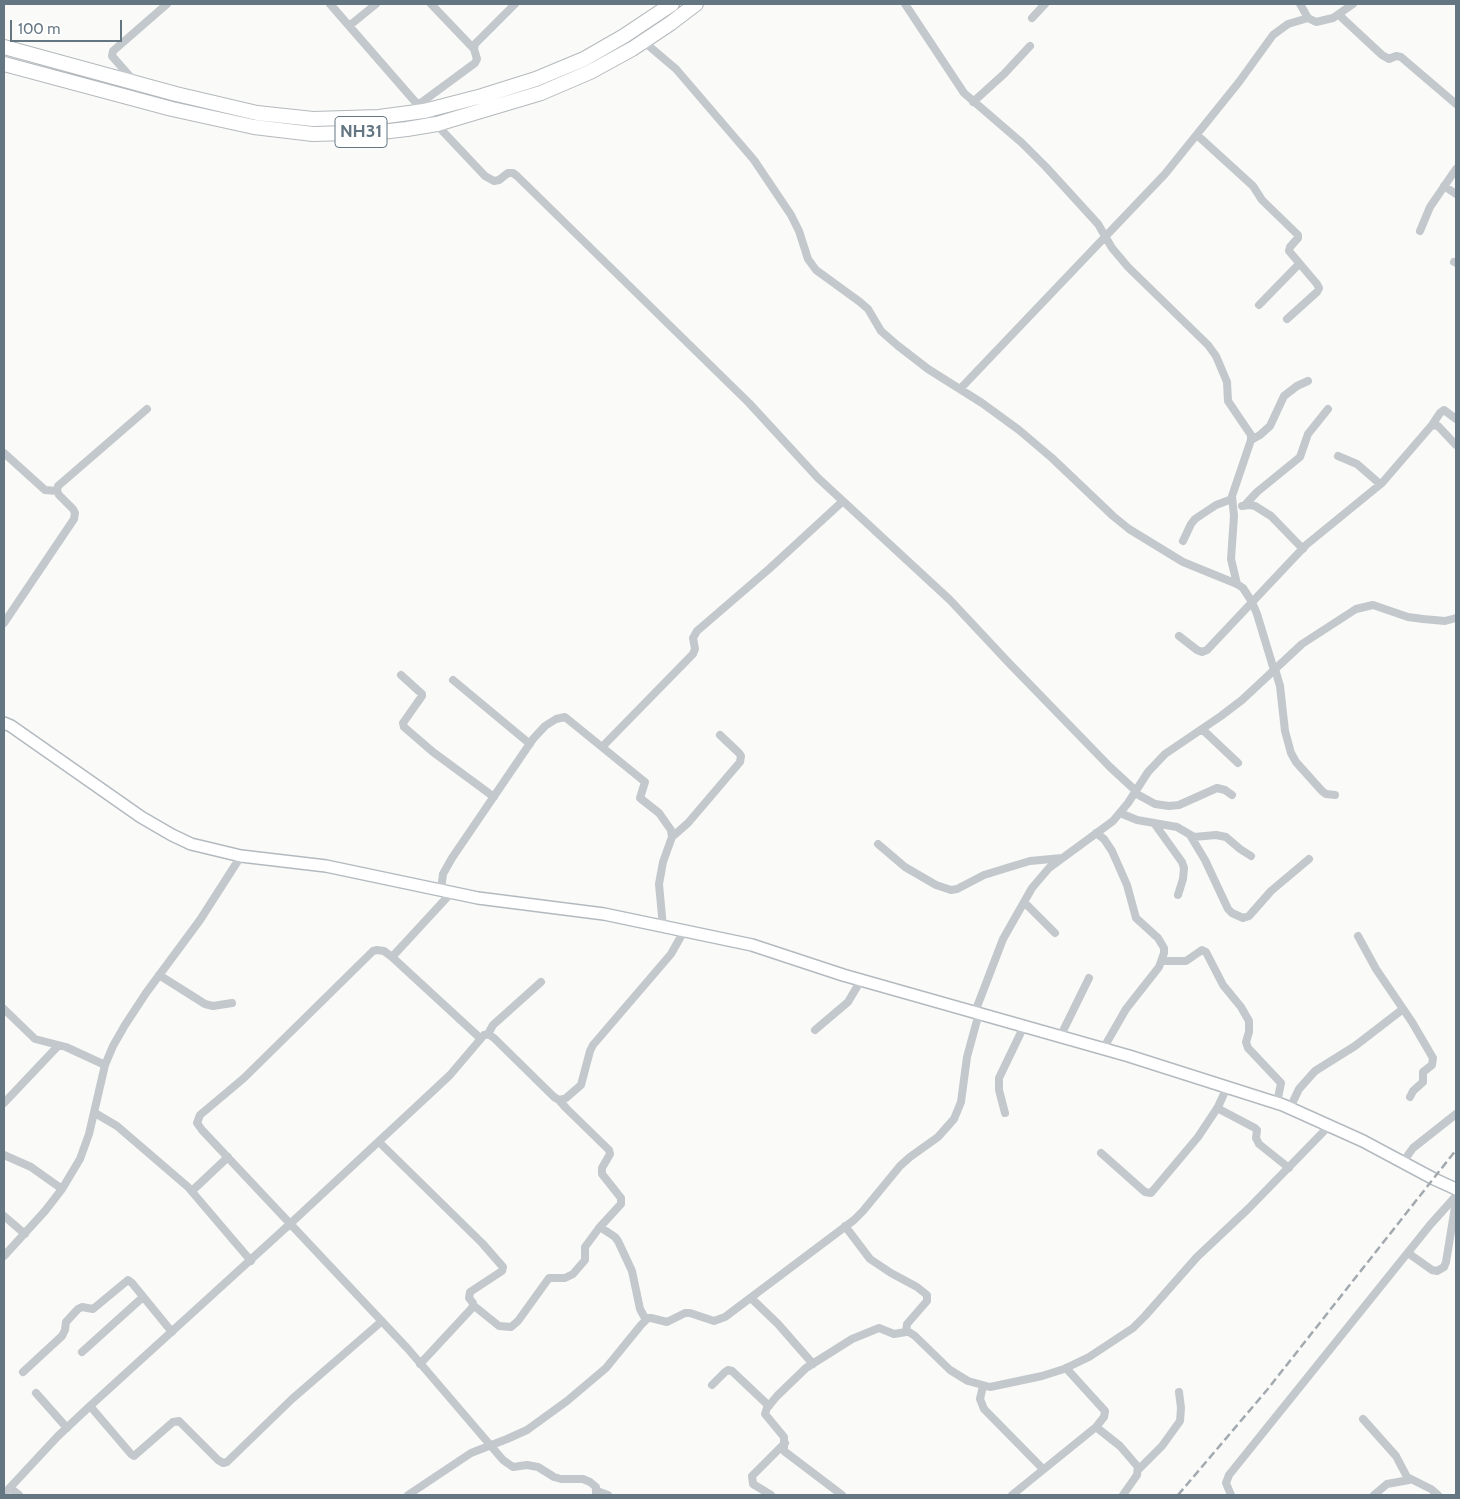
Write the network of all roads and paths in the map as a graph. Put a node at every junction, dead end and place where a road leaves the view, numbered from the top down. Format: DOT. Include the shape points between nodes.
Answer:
graph roads {
  1 [pos="167,4"];
  2 [pos="330,4"];
  3 [pos="376,4"];
  4 [pos="431,4"];
  5 [pos="515,4"];
  6 [pos="672,4"];
  7 [pos="696,4"];
  8 [pos="905,4"];
  9 [pos="1045,4"];
  10 [pos="1300,4"];
  11 [pos="1353,4"];
  12 [pos="1339,15"];
  13 [pos="1032,18"];
  14 [pos="1308,18"];
  15 [pos="349,26"];
  16 [pos="643,41"];
  17 [pos="1030,46"];
  18 [pos="4,47"];
  19 [pos="474,49"];
  20 [pos="4,64"];
  21 [pos="136,83"];
  22 [pos="973,102"];
  23 [pos="1456,104"];
  24 [pos="421,108"];
  25 [pos="437,124"];
  26 [pos="1197,135"];
  27 [pos="1456,169"];
  28 [pos="1444,186"];
  29 [pos="1456,194"];
  30 [pos="1420,231"];
  31 [pos="1106,237"];
  32 [pos="1299,264"];
  33 [pos="1259,305"];
  34 [pos="1287,319"];
  35 [pos="1308,381"];
  36 [pos="960,389"];
  37 [pos="147,409"];
  38 [pos="1328,409"];
  39 [pos="1456,419"];
  40 [pos="1432,425"];
  41 [pos="1251,440"];
  42 [pos="1456,445"];
  43 [pos="4,452"];
  44 [pos="1338,456"];
  45 [pos="1380,484"];
  46 [pos="57,491"];
  47 [pos="1232,499"];
  48 [pos="843,501"];
  49 [pos="1245,505"];
  50 [pos="1234,510"];
  51 [pos="1183,541"];
  52 [pos="1303,549"];
  53 [pos="1237,584"];
  54 [pos="1252,602"];
  55 [pos="1456,618"];
  56 [pos="4,622"];
  57 [pos="1179,636"];
  58 [pos="1274,669"];
  59 [pos="401,675"];
  60 [pos="453,680"];
  61 [pos="6,723"];
  62 [pos="1202,729"];
  63 [pos="720,735"];
  64 [pos="530,744"];
  65 [pos="602,747"];
  66 [pos="1238,763"];
  67 [pos="1136,792"];
  68 [pos="1232,795"];
  69 [pos="1335,795"];
  70 [pos="494,797"];
  71 [pos="1120,812"];
  72 [pos="1154,823"];
  73 [pos="1096,833"];
  74 [pos="1190,835"];
  75 [pos="672,836"];
  76 [pos="878,844"];
  77 [pos="241,856"];
  78 [pos="1251,856"];
  79 [pos="1062,858"];
  80 [pos="1309,859"];
  81 [pos="446,891"];
  82 [pos="1178,895"];
  83 [pos="1024,902"];
  84 [pos="664,927"];
  85 [pos="684,931"];
  86 [pos="1055,932"];
  87 [pos="1358,936"];
  88 [pos="392,957"];
  89 [pos="1162,961"];
  90 [pos="159,975"];
  91 [pos="1089,978"];
  92 [pos="861,980"];
  93 [pos="541,982"];
  94 [pos="232,1003"];
  95 [pos="4,1009"];
  96 [pos="1403,1009"];
  97 [pos="977,1013"];
  98 [pos="1024,1026"];
  99 [pos="815,1030"];
  100 [pos="484,1036"];
  101 [pos="1060,1036"];
  102 [pos="58,1046"];
  103 [pos="1103,1049"];
  104 [pos="105,1065"];
  105 [pos="1227,1088"];
  106 [pos="1410,1097"];
  107 [pos="559,1100"];
  108 [pos="4,1103"];
  109 [pos="1276,1103"];
  110 [pos="1217,1108"];
  111 [pos="1290,1108"];
  112 [pos="95,1113"];
  113 [pos="1005,1113"];
  114 [pos="1456,1114"];
  115 [pos="1329,1126"];
  116 [pos="379,1142"];
  117 [pos="1101,1153"];
  118 [pos="4,1155"];
  119 [pos="228,1157"];
  120 [pos="1403,1162"];
  121 [pos="1289,1168"];
  122 [pos="62,1189"];
  123 [pos="1456,1189"];
  124 [pos="192,1191"];
  125 [pos="1456,1196"];
  126 [pos="1456,1201"];
  127 [pos="4,1216"];
  128 [pos="291,1224"];
  129 [pos="845,1226"];
  130 [pos="600,1227"];
  131 [pos="25,1234"];
  132 [pos="1408,1254"];
  133 [pos="4,1256"];
  134 [pos="251,1261"];
  135 [pos="144,1297"];
  136 [pos="751,1298"];
  137 [pos="473,1305"];
  138 [pos="646,1320"];
  139 [pos="382,1321"];
  140 [pos="172,1332"];
  141 [pos="906,1332"];
  142 [pos="82,1352"];
  143 [pos="420,1364"];
  144 [pos="813,1364"];
  145 [pos="1066,1368"];
  146 [pos="23,1372"];
  147 [pos="712,1385"];
  148 [pos="982,1386"];
  149 [pos="1179,1392"];
  150 [pos="36,1393"];
  151 [pos="90,1406"];
  152 [pos="770,1406"];
  153 [pos="1363,1419"];
  154 [pos="1096,1427"];
  155 [pos="67,1428"];
  156 [pos="785,1443"];
  157 [pos="490,1446"];
  158 [pos="1043,1469"];
  159 [pos="1138,1470"];
  160 [pos="1410,1480"];
  161 [pos="7,1491"];
  162 [pos="596,1493"];
  163 [pos="19,1495"];
  164 [pos="408,1495"];
  165 [pos="608,1495"];
  166 [pos="768,1495"];
  167 [pos="842,1495"];
  168 [pos="1012,1495"];
  169 [pos="1123,1495"];
  170 [pos="1231,1495"];
  171 [pos="1374,1495"];
  172 [pos="1438,1495"];
  1 -- 21 [label="street" via="113,51 112,56"];
  2 -- 15 [label="street"];
  3 -- 15 [label="street"];
  4 -- 19 [label="street"];
  5 -- 19 [label="street" via="478,40"];
  6 -- 24 [label="highway, NH31" via="584,59 536,79 482,96"];
  7 -- 16 [label="highway, NH31"];
  8 -- 22 [label="street" via="956,82"];
  9 -- 13 [label="street"];
  10 -- 14 [label="street"];
  11 -- 12 [label="street"];
  12 -- 14 [label="street" via="1322,22"];
  12 -- 23 [label="street" via="1382,55 1389,59 1401,57"];
  14 -- 26 [label="street" via="1288,24 1273,35"];
  15 -- 24 [label="street"];
  16 -- 25 [label="highway, NH31" via="590,72 541,93"];
  16 -- 36 [label="street" via="672,65 754,160 791,215 816,270 868,309 881,331 897,345"];
  17 -- 22 [label="street"];
  18 -- 21 [label="highway, NH31"];
  19 -- 24 [label="street" via="477,54 475,63"];
  20 -- 25 [label="highway, NH31" via="254,128 313,134 381,132"];
  21 -- 24 [label="highway, NH31" via="257,113 314,120 379,117"];
  22 -- 31 [label="street" via="1034,154 1090,213"];
  24 -- 25 [label="street"];
  25 -- 48 [label="street" via="489,179 499,180 508,173 516,176 722,376"];
  26 -- 31 [label="street"];
  26 -- 32 [label="street" via="1253,186 1265,203 1298,235 1289,250"];
  27 -- 28 [label="street"];
  28 -- 29 [label="street"];
  28 -- 30 [label="street"];
  31 -- 36 [label="street"];
  31 -- 41 [label="street" via="1128,267 1212,350 1225,377 1228,401 1249,430"];
  32 -- 33 [label="street"];
  32 -- 34 [label="street" via="1319,288"];
  35 -- 41 [label="street" via="1284,396 1270,426"];
  36 -- 53 [label="street" via="1020,430 1129,529 1183,562"];
  37 -- 46 [label="street" via="62,481"];
  38 -- 49 [label="street" via="1308,434 1300,457"];
  39 -- 40 [label="street" via="1444,410"];
  40 -- 42 [label="street" via="1438,426"];
  40 -- 45 [label="street"];
  41 -- 47 [label="street"];
  43 -- 46 [label="street" via="45,490"];
  44 -- 45 [label="street" via="1357,464"];
  45 -- 52 [label="street"];
  46 -- 56 [label="street" via="75,513 74,519"];
  47 -- 50 [label="street"];
  47 -- 51 [label="street" via="1195,519"];
  48 -- 65 [label="street" via="697,631 693,638 694,654"];
  48 -- 67 [label="street" via="950,600"];
  49 -- 50 [label="street"];
  49 -- 52 [label="street" via="1255,506 1270,516"];
  50 -- 53 [label="street" via="1231,559"];
  52 -- 54 [label="street"];
  53 -- 54 [label="street" via="1247,592"];
  54 -- 57 [label="street" via="1205,652"];
  54 -- 58 [label="street"];
  55 -- 58 [label="street" via="1423,620 1380,606 1364,606 1320,631"];
  58 -- 62 [label="street" via="1242,700"];
  58 -- 69 [label="street" via="1280,686 1291,753 1326,794"];
  59 -- 70 [label="street" via="422,696 403,723 404,727"];
  60 -- 64 [label="street"];
  61 -- 77 [label="street" via="118,802 172,835 204,848"];
  62 -- 66 [label="street"];
  62 -- 67 [label="street" via="1165,754 1148,772"];
  63 -- 75 [label="street" via="739,753 740,762 688,823"];
  64 -- 65 [label="street" via="545,726 565,717"];
  64 -- 70 [label="street"];
  65 -- 75 [label="street" via="645,782 640,798 665,821"];
  67 -- 68 [label="street" via="1155,804 1169,806 1218,788"];
  67 -- 71 [label="street"];
  70 -- 81 [label="street" via="446,868 442,880"];
  71 -- 72 [label="street"];
  71 -- 73 [label="street"];
  72 -- 74 [label="street" via="1177,827"];
  72 -- 82 [label="street" via="1182,862 1183,879"];
  73 -- 79 [label="street"];
  73 -- 89 [label="street" via="1112,851 1127,885 1136,918 1163,943"];
  74 -- 78 [label="street" via="1226,837"];
  74 -- 80 [label="street" via="1228,909 1243,918 1249,916 1271,891"];
  75 -- 84 [label="street" via="659,884"];
  76 -- 79 [label="street" via="906,867 951,890 1030,861"];
  77 -- 81 [label="street" via="326,866"];
  77 -- 90 [label="street" via="200,920"];
  79 -- 83 [label="street" via="1041,877"];
  81 -- 84 [label="street" via="604,914"];
  81 -- 88 [label="street"];
  83 -- 86 [label="street"];
  83 -- 97 [label="street" via="1000,947"];
  84 -- 85 [label="street"];
  85 -- 92 [label="street" via="752,945"];
  85 -- 107 [label="street" via="671,954 593,1045 580,1085"];
  87 -- 96 [label="street"];
  88 -- 100 [label="street"];
  88 -- 119 [label="street" via="380,950 373,951 244,1078 200,1116 198,1126"];
  89 -- 103 [label="street" via="1126,1008"];
  89 -- 109 [label="street" via="1186,961 1202,950 1206,952 1223,985 1249,1021 1248,1048 1280,1083"];
  90 -- 94 [label="street" via="205,1004"];
  90 -- 104 [label="street" via="125,1025"];
  91 -- 101 [label="street"];
  92 -- 97 [label="street"];
  92 -- 99 [label="street" via="848,1002"];
  93 -- 100 [label="street"];
  95 -- 102 [label="street" via="35,1039"];
  96 -- 106 [label="street" via="1433,1061 1424,1072 1423,1082"];
  96 -- 111 [label="street" via="1355,1046 1315,1070 1299,1089"];
  97 -- 98 [label="street"];
  97 -- 129 [label="street" via="961,1102 954,1119 938,1137 900,1166 864,1211"];
  98 -- 101 [label="street"];
  98 -- 113 [label="street" via="999,1078 998,1090"];
  100 -- 107 [label="street" via="494,1038"];
  100 -- 116 [label="street" via="450,1075"];
  101 -- 103 [label="street"];
  102 -- 104 [label="street"];
  102 -- 108 [label="street"];
  103 -- 105 [label="street"];
  104 -- 112 [label="street"];
  105 -- 109 [label="street"];
  105 -- 110 [label="street"];
  107 -- 130 [label="street" via="610,1152 602,1174 622,1202"];
  109 -- 111 [label="street"];
  110 -- 117 [label="street" via="1198,1137 1151,1193 1145,1192"];
  110 -- 121 [label="street" via="1255,1128 1259,1144"];
  111 -- 115 [label="street"];
  112 -- 122 [label="street" via="80,1159"];
  112 -- 124 [label="street" via="127,1134"];
  114 -- 120 [label="street" via="1413,1148"];
  115 -- 120 [label="street"];
  115 -- 121 [label="street"];
  116 -- 128 [label="street"];
  116 -- 137 [label="street" via="503,1267 502,1272 470,1292"];
  118 -- 122 [label="street" via="31,1167"];
  119 -- 124 [label="street"];
  119 -- 128 [label="street"];
  120 -- 123 [label="street"];
  121 -- 145 [label="street" via="1197,1257 1133,1328"];
  122 -- 131 [label="street"];
  124 -- 134 [label="street"];
  125 -- 132 [label="street"];
  126 -- 132 [label="street" via="1444,1267 1432,1270"];
  127 -- 131 [label="street"];
  128 -- 134 [label="street"];
  128 -- 139 [label="street"];
  129 -- 136 [label="street"];
  129 -- 141 [label="street" via="870,1259 927,1295 928,1301 907,1324"];
  130 -- 137 [label="street" via="585,1247 586,1257 578,1268 568,1278 549,1278 511,1327 499,1326"];
  130 -- 138 [label="street" via="618,1241 632,1271 640,1309"];
  131 -- 133 [label="street"];
  132 -- 170 [label="street" via="1229,1475 1226,1484"];
  134 -- 140 [label="street"];
  135 -- 140 [label="street"];
  135 -- 142 [label="street"];
  135 -- 146 [label="street" via="128,1280 93,1309 78,1309 66,1322 62,1336"];
  136 -- 138 [label="street" via="718,1320 685,1313 666,1322"];
  136 -- 144 [label="street"];
  137 -- 143 [label="street"];
  138 -- 157 [label="street" via="606,1368 567,1401 527,1430"];
  139 -- 143 [label="street"];
  139 -- 151 [label="street" via="292,1399 227,1462 218,1460 179,1421 173,1422 134,1456"];
  140 -- 151 [label="street"];
  141 -- 144 [label="street" via="894,1334 876,1329 852,1339"];
  141 -- 148 [label="street" via="915,1336 950,1370"];
  143 -- 157 [label="street"];
  144 -- 152 [label="street" via="796,1376"];
  145 -- 148 [label="street" via="1042,1376"];
  145 -- 154 [label="street" via="1104,1411 1104,1417"];
  147 -- 152 [label="street" via="725,1372 732,1371"];
  148 -- 158 [label="street" via="980,1399 984,1409"];
  149 -- 159 [label="street" via="1180,1421 1162,1446"];
  150 -- 155 [label="street"];
  151 -- 155 [label="street"];
  152 -- 156 [label="street" via="766,1417 782,1434"];
  153 -- 160 [label="street" via="1396,1456"];
  154 -- 158 [label="street"];
  154 -- 159 [label="street" via="1136,1462"];
  155 -- 161 [label="street"];
  156 -- 166 [label="street" via="752,1476 753,1484"];
  156 -- 167 [label="street" via="787,1454"];
  157 -- 162 [label="street" via="512,1467 533,1466 554,1477 583,1479 593,1484"];
  157 -- 164 [label="street" via="464,1458"];
  158 -- 168 [label="street"];
  159 -- 169 [label="street"];
  160 -- 171 [label="street" via="1387,1484"];
  160 -- 172 [label="street"];
  161 -- 163 [label="street"];
  162 -- 165 [label="street"];
}
